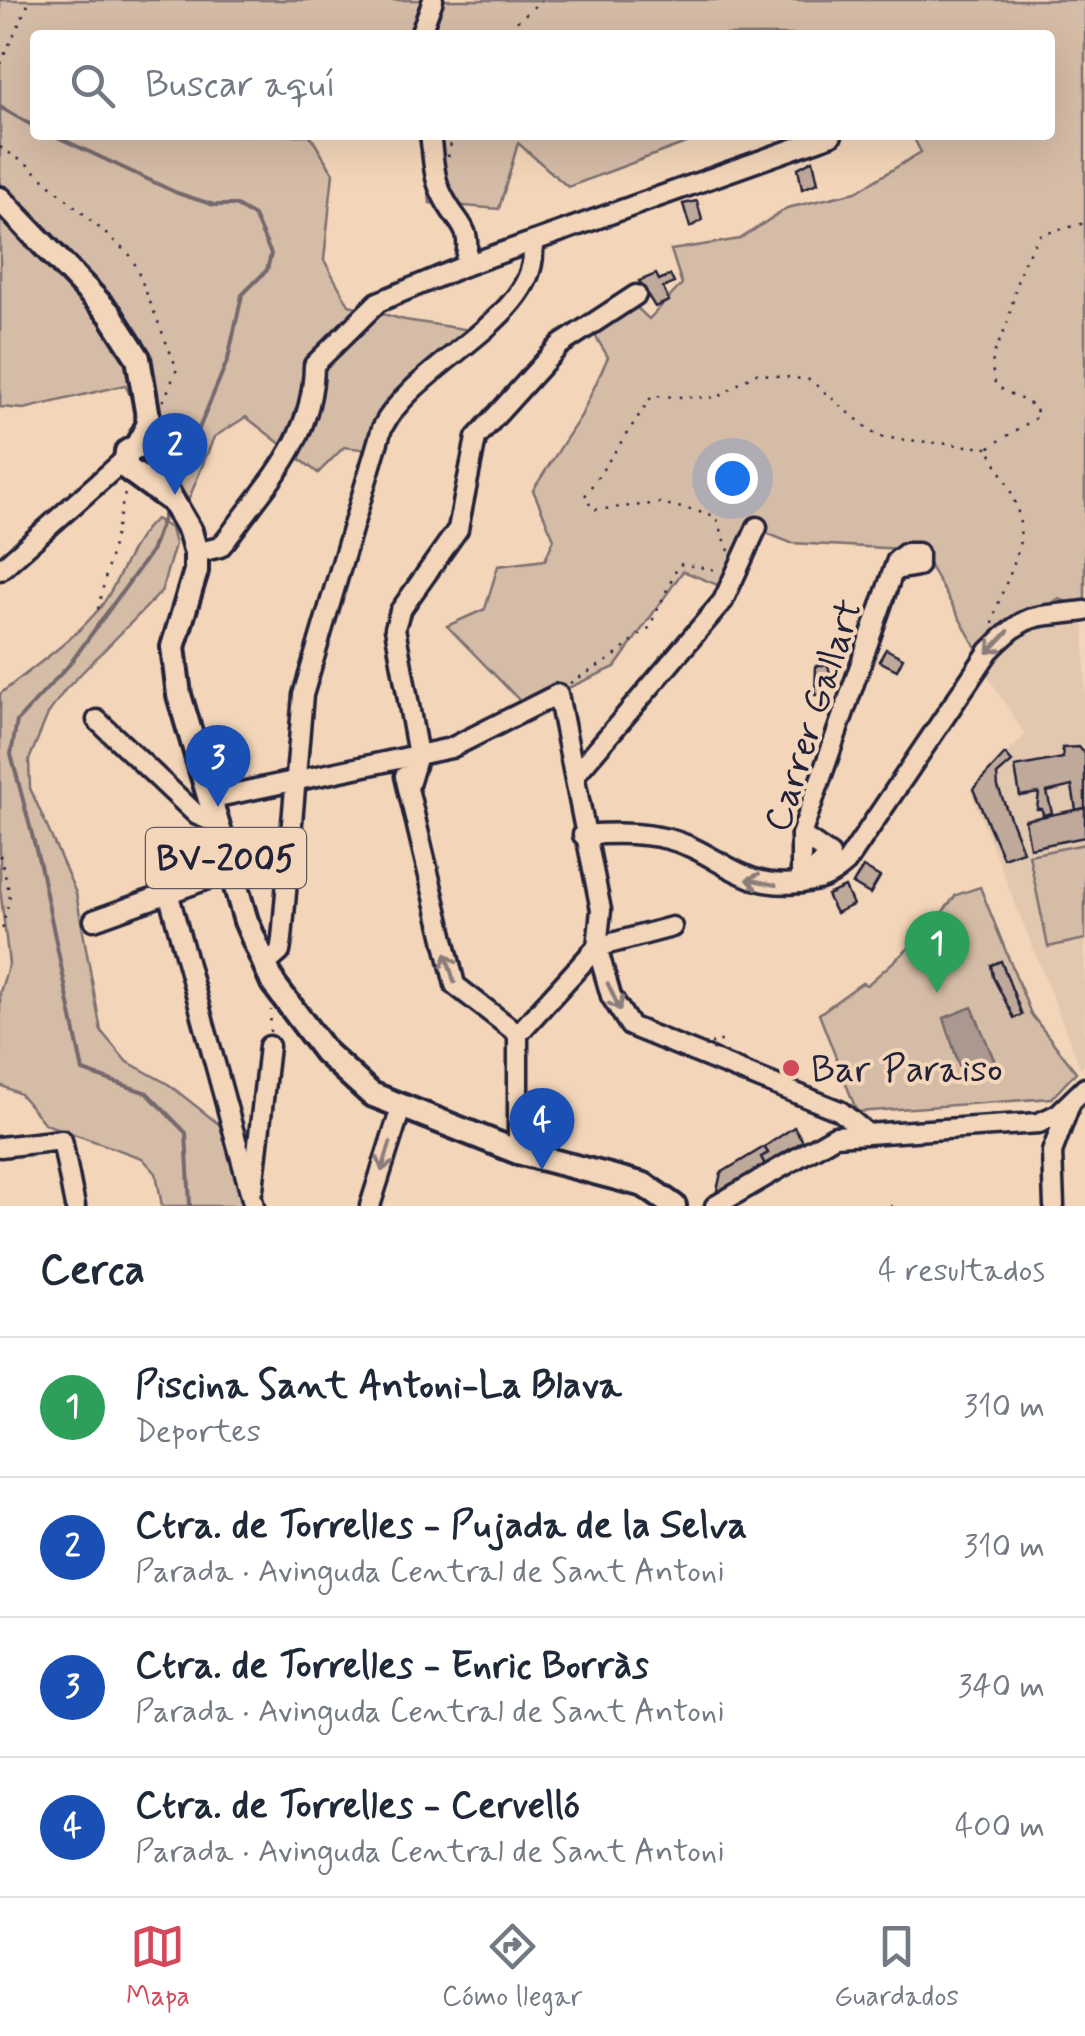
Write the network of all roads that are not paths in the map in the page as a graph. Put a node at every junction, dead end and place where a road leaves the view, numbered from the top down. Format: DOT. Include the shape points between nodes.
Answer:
graph roads {
  1 [pos="433,0"];
  2 [pos="422,30"];
  3 [pos="431,140"];
  4 [pos="818,140"];
  5 [pos="0,199"];
  6 [pos="532,242"];
  7 [pos="464,266"];
  8 [pos="636,295"];
  9 [pos="141,463"];
  10 [pos="757,527"];
  11 [pos="196,552"];
  12 [pos="0,570"];
  13 [pos="895,570"];
  14 [pos="1085,610"];
  15 [pos="97,720"];
  16 [pos="418,755"];
  17 [pos="398,760"];
  18 [pos="576,775"];
  19 [pos="296,780"];
  20 [pos="409,784"];
  21 [pos="208,798"];
  22 [pos="216,823"];
  23 [pos="583,834"];
  24 [pos="801,835"];
  25 [pos="230,871"];
  26 [pos="800,883"];
  27 [pos="168,892"];
  28 [pos="94,920"];
  29 [pos="672,927"];
  30 [pos="598,947"];
  31 [pos="269,974"];
  32 [pos="518,1034"];
  33 [pos="268,1046"];
  34 [pos="1085,1088"];
  35 [pos="1070,1104"];
  36 [pos="401,1108"];
  37 [pos="840,1112"];
  38 [pos="1038,1123"];
  39 [pos="864,1131"];
  40 [pos="835,1136"];
  41 [pos="1054,1144"];
  42 [pos="0,1147"];
  43 [pos="518,1152"];
  44 [pos="253,1202"];
  45 [pos="75,1206"];
  46 [pos="370,1206"];
  47 [pos="674,1206"];
  48 [pos="715,1206"];
  49 [pos="1054,1206"];
  1 -- 2 [label="street"];
  3 -- 7 [label="street" via="441,192 470,243"];
  4 -- 6 [label="street"];
  5 -- 9 [label="main road" via="126,336 144,378 149,421"];
  6 -- 7 [label="street"];
  6 -- 19 [label="street" via="536,261 519,298 404,392 382,428 303,696"];
  7 -- 11 [label="street" via="378,302 332,343 314,365 304,430 220,547"];
  8 -- 16 [label="street" via="560,346 476,438 458,529 395,628"];
  9 -- 11 [label="main road" via="190,531"];
  9 -- 12 [label="street"];
  10 -- 18 [label="street" via="723,601"];
  11 -- 21 [label="main road, BV-2005" via="174,668"];
  13 -- 24 [label="street, Carrer Gallart"];
  14 -- 26 [label="street, one-way" via="1034,615 1013,626 988,651 846,863 829,879"];
  15 -- 22 [label="street" via="197,815"];
  16 -- 17 [label="street"];
  16 -- 18 [label="street" via="451,748 558,694"];
  16 -- 20 [label="street"];
  17 -- 19 [label="street"];
  17 -- 20 [label="street"];
  18 -- 23 [label="street"];
  19 -- 21 [label="street"];
  19 -- 31 [label="street" via="282,938"];
  32 -- 20 [label="street, one-way" via="455,985"];
  21 -- 22 [label="main road, BV-2005"];
  22 -- 25 [label="main road, BV-2005"];
  26 -- 23 [label="street, one-way" via="746,879 671,839"];
  23 -- 30 [label="street" via="601,910"];
  24 -- 26 [label="street, Carrer Gallart"];
  24 -- 26 [label="street" via="830,855"];
  25 -- 27 [label="street"];
  25 -- 31 [label="main road, BV-2005"];
  27 -- 28 [label="street"];
  27 -- 44 [label="street"];
  29 -- 30 [label="street"];
  30 -- 32 [label="street"];
  30 -- 37 [label="street, one-way" via="610,996 630,1026"];
  31 -- 36 [label="main road, BV-2005" via="341,1070"];
  32 -- 43 [label="street"];
  33 -- 44 [label="street"];
  34 -- 35 [label="street"];
  35 -- 38 [label="street"];
  35 -- 41 [label="street"];
  36 -- 43 [label="main road, BV-2005"];
  36 -- 46 [label="street, one-way"];
  37 -- 39 [label="street"];
  37 -- 40 [label="street"];
  38 -- 39 [label="street"];
  38 -- 41 [label="street"];
  39 -- 40 [label="street"];
  40 -- 48 [label="street"];
  41 -- 49 [label="street"];
  42 -- 45 [label="street" via="62,1140"];
  43 -- 47 [label="main road, BV-2005" via="644,1184"];
}
